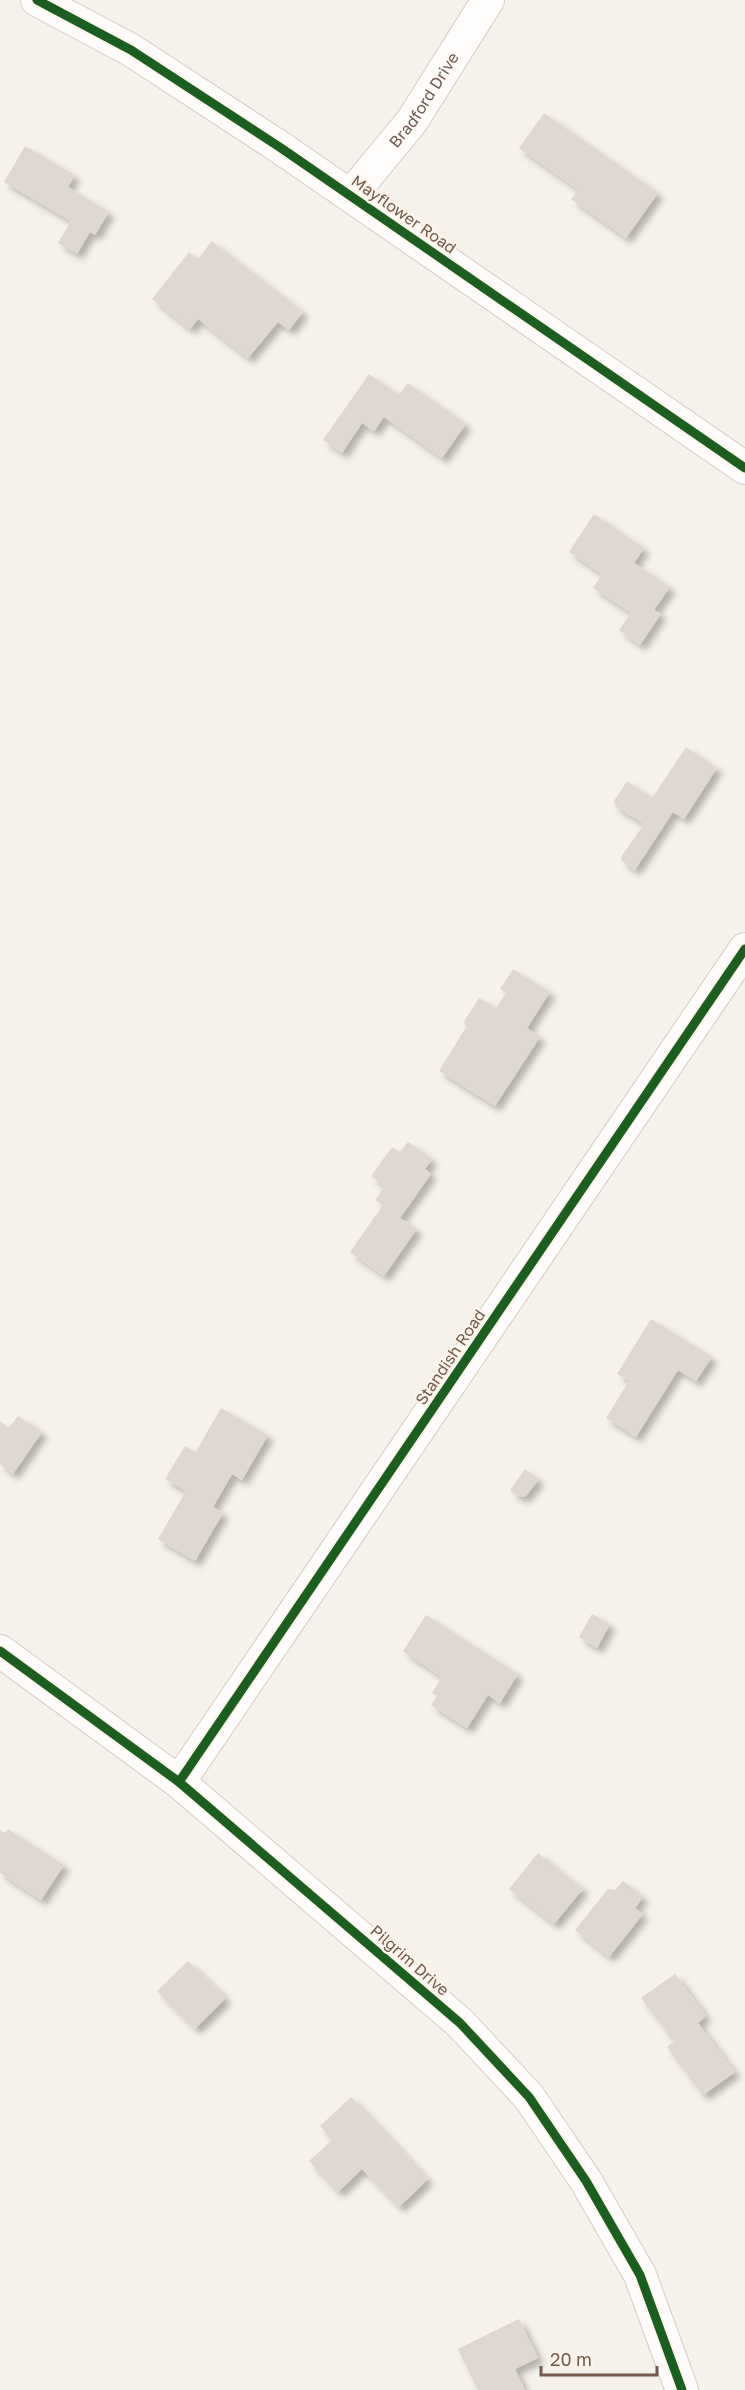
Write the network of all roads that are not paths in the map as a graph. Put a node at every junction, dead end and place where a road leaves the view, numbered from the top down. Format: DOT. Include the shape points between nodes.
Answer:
graph roads {
  1 [pos="37,0"];
  2 [pos="488,0"];
  3 [pos="351,195"];
  4 [pos="745,468"];
  5 [pos="745,949"];
  6 [pos="0,1652"];
  7 [pos="179,1782"];
  8 [pos="682,2390"];
  1 -- 3 [label="street, Mayflower Road" via="131,50"];
  2 -- 3 [label="street, Bradford Drive" via="412,121"];
  3 -- 4 [label="street, Mayflower Road"];
  5 -- 7 [label="street, Standish Road"];
  6 -- 7 [label="street, Pilgrim Drive"];
  7 -- 8 [label="street, Pilgrim Drive" via="460,2023 529,2097 586,2181 640,2275"];
}
